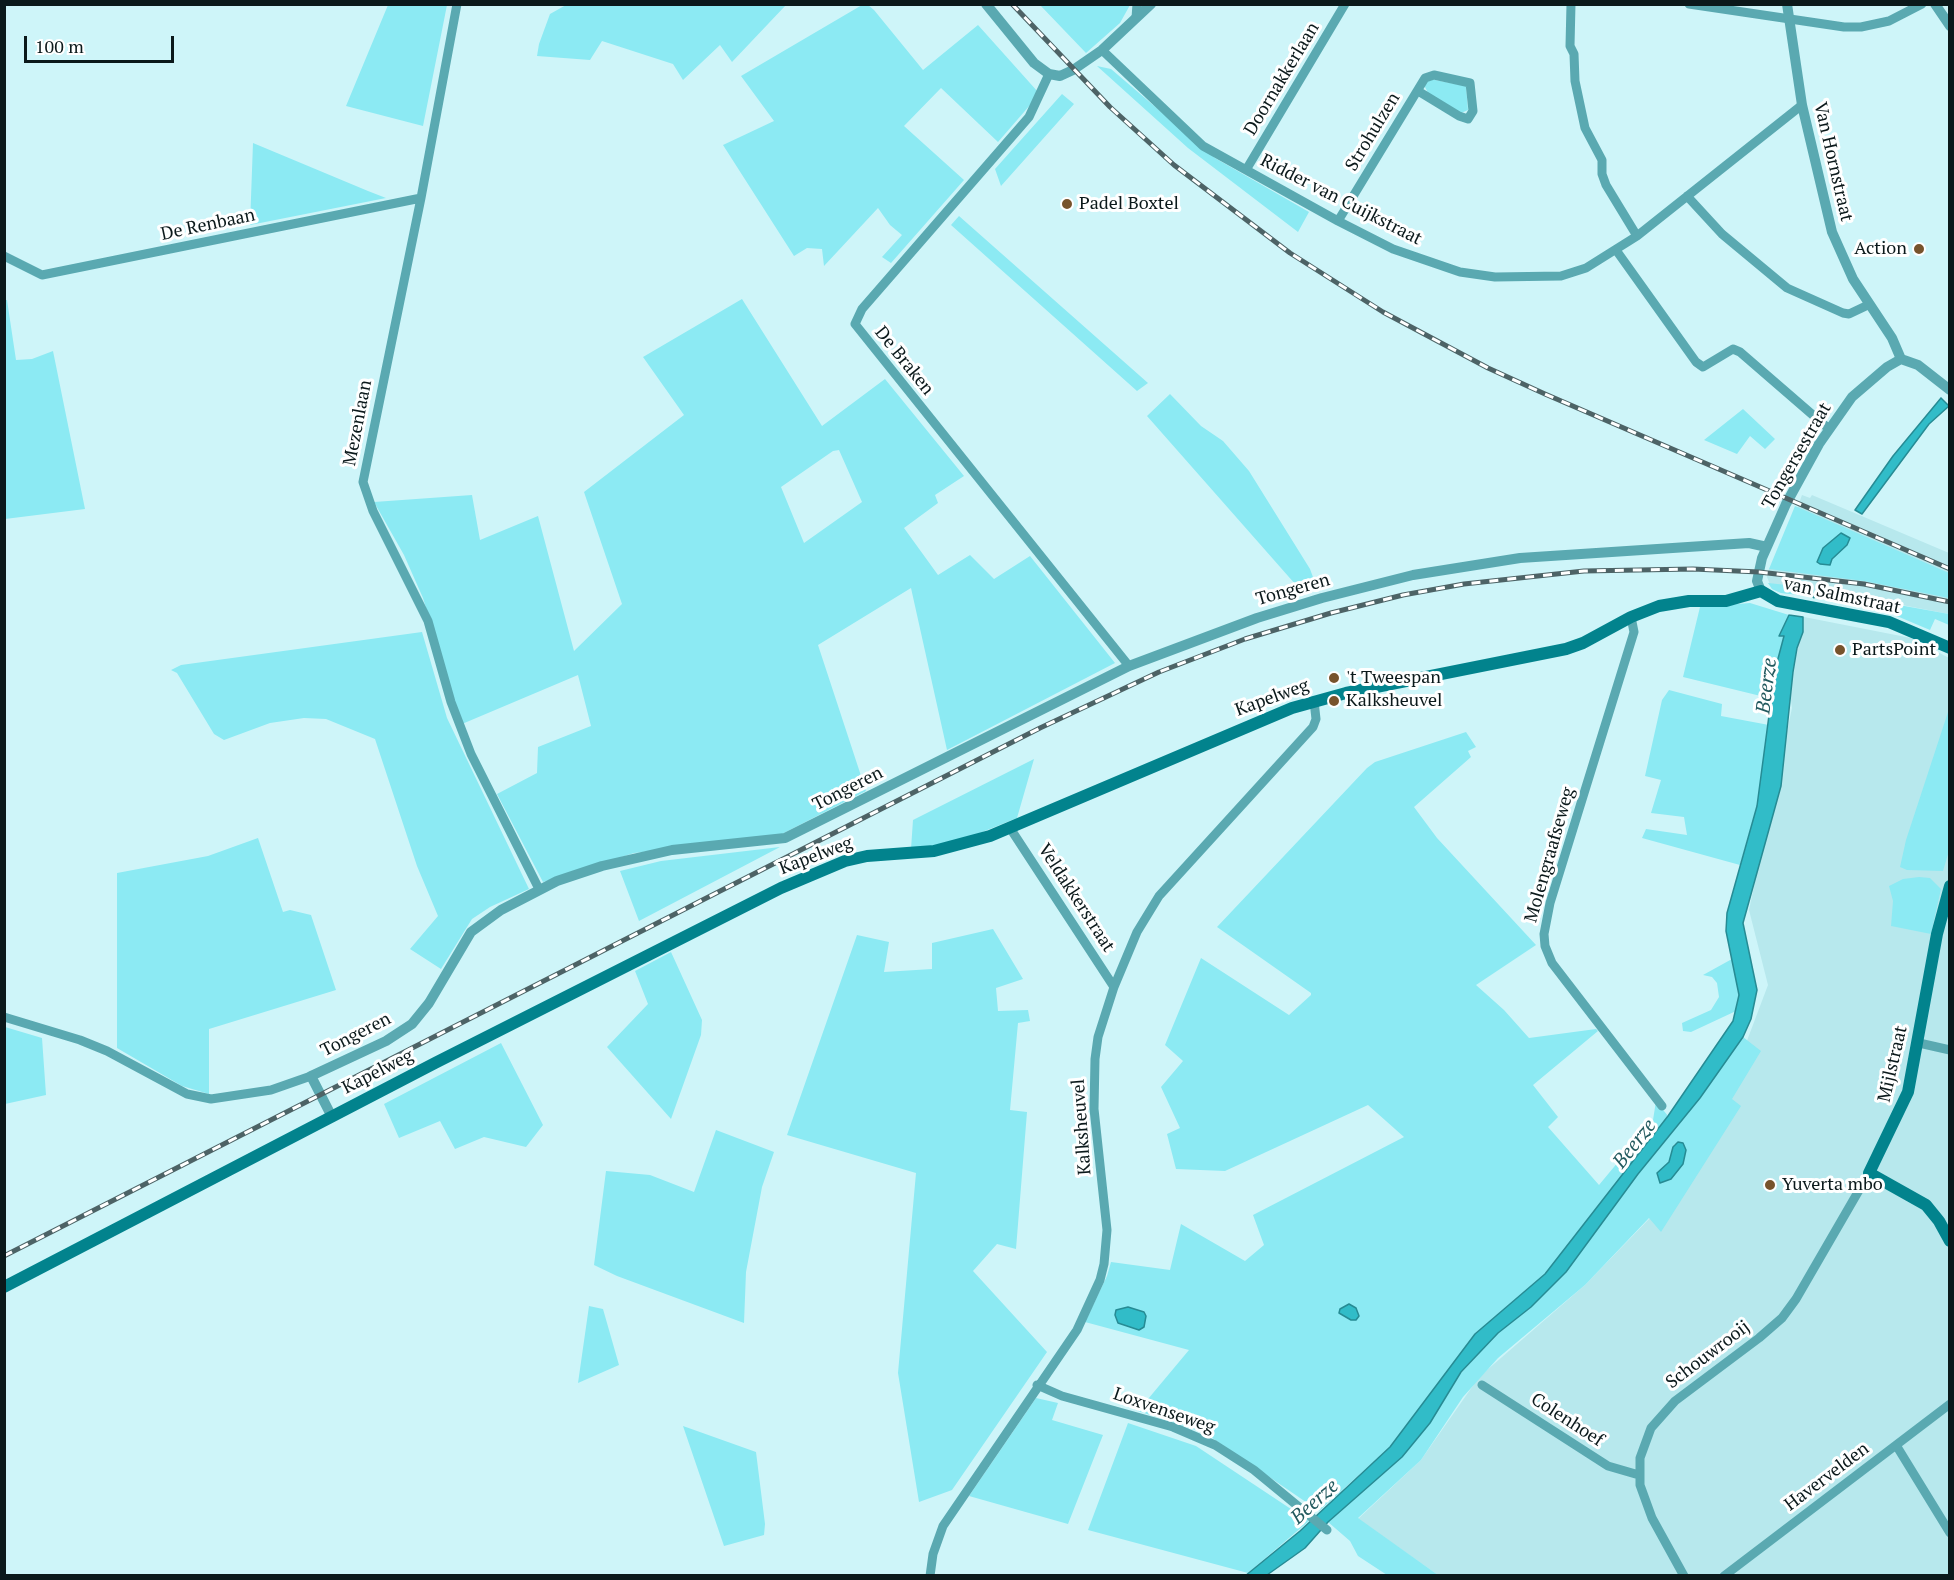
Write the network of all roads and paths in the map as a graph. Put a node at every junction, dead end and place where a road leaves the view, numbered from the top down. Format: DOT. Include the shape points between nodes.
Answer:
graph roads {
  1 [pos="457,4"];
  2 [pos="986,4"];
  3 [pos="1137,4"];
  4 [pos="1151,4"];
  5 [pos="1345,4"];
  6 [pos="1571,4"];
  7 [pos="1689,4"];
  8 [pos="1786,4"];
  9 [pos="1922,4"];
  10 [pos="1935,4"];
  11 [pos="1136,18"];
  12 [pos="1789,18"];
  13 [pos="1950,26"];
  14 [pos="1102,50"];
  15 [pos="1049,74"];
  16 [pos="1418,90"];
  17 [pos="1802,105"];
  18 [pos="1246,170"];
  19 [pos="1688,196"];
  20 [pos="421,198"];
  21 [pos="1338,221"];
  22 [pos="1637,236"];
  23 [pos="1616,250"];
  24 [pos="4,256"];
  25 [pos="1868,305"];
  26 [pos="1901,359"];
  27 [pos="1950,390"];
  28 [pos="1829,429"];
  29 [pos="1767,547"];
  30 [pos="1761,591"];
  31 [pos="1631,617"];
  32 [pos="1950,648"];
  33 [pos="1129,666"];
  34 [pos="1314,701"];
  35 [pos="1010,828"];
  36 [pos="1950,886"];
  37 [pos="539,889"];
  38 [pos="1114,987"];
  39 [pos="4,1017"];
  40 [pos="1919,1043"];
  41 [pos="1950,1050"];
  42 [pos="311,1076"];
  43 [pos="1662,1106"];
  44 [pos="332,1117"];
  45 [pos="1869,1173"];
  46 [pos="1950,1241"];
  47 [pos="4,1287"];
  48 [pos="1037,1385"];
  49 [pos="1482,1385"];
  50 [pos="1950,1404"];
  51 [pos="1896,1445"];
  52 [pos="1639,1475"];
  53 [pos="1326,1529"];
  54 [pos="1950,1533"];
  55 [pos="930,1575"];
  56 [pos="1684,1575"];
  57 [pos="1724,1575"];
  1 -- 20 [label="street, Mezenlaan"];
  2 -- 15 [label="street" via="1034,63"];
  3 -- 11 [label="street"];
  4 -- 11 [label="street"];
  5 -- 18 [label="street, Doornakkerlaan"];
  6 -- 22 [label="street" via="1570,46 1585,128 1602,160 1606,185"];
  7 -- 12 [label="street"];
  8 -- 12 [label="street, Van Hornstraat"];
  9 -- 12 [label="street" via="1889,21 1861,27"];
  10 -- 13 [label="street"];
  11 -- 14 [label="street"];
  12 -- 17 [label="street, Van Hornstraat"];
  14 -- 15 [label="street" via="1065,76"];
  14 -- 18 [label="street, Ridder van Cuijkstraat" via="1203,146"];
  15 -- 33 [label="street, De Braken" via="1029,117 862,309 855,324"];
  16 -- 16 [label="street, Strohulzen" via="1429,75 1465,81 1472,89 1473,111 1468,119 1459,116"];
  16 -- 21 [label="street, Strohulzen"];
  17 -- 19 [label="street, Ridder van Cuijkstraat"];
  17 -- 25 [label="street, Van Hornstraat" via="1832,232"];
  18 -- 21 [label="street, Ridder van Cuijkstraat"];
  19 -- 22 [label="street, Ridder van Cuijkstraat"];
  19 -- 25 [label="street" via="1722,234 1787,288 1843,313"];
  20 -- 24 [label="street, De Renbaan" via="42,275"];
  20 -- 37 [label="street, Mezenlaan" via="363,482 428,621 451,702 471,754"];
  21 -- 23 [label="street, Ridder van Cuijkstraat" via="1425,262 1494,277 1561,276 1586,268"];
  22 -- 23 [label="street, Ridder van Cuijkstraat"];
  23 -- 28 [label="street" via="1696,362 1703,367 1733,349 1740,352"];
  25 -- 26 [label="street, Van Hornstraat" via="1892,338"];
  26 -- 27 [label="street" via="1918,365"];
  26 -- 28 [label="street, Tongersestraat" via="1861,389"];
  28 -- 29 [label="street, Tongersestraat" via="1793,490"];
  29 -- 30 [label="street, Tongersestraat" via="1757,578"];
  29 -- 33 [label="street, Tongeren" via="1749,543 1589,552 1424,573 1257,618"];
  30 -- 31 [label="main road, Kapelweg" via="1726,601 1674,603"];
  30 -- 32 [label="main road, van Salmstraat" via="1778,601 1889,622"];
  31 -- 34 [label="main road, Kapelweg" via="1566,649"];
  31 -- 43 [label="street, Molengraafseweg" via="1634,632 1550,903 1544,934 1552,963"];
  33 -- 37 [label="street, Tongeren" via="795,834 774,841 672,850 627,859"];
  34 -- 35 [label="main road, Kapelweg" via="1258,720"];
  34 -- 38 [label="street, Kalksheuvel" via="1313,727 1150,908"];
  35 -- 38 [label="street, Veldakkerstraat"];
  35 -- 44 [label="main road, Kapelweg" via="952,847 867,856 824,869"];
  36 -- 40 [label="main road, Mijlstraat" via="1937,934"];
  37 -- 42 [label="street, Tongeren" via="471,932 412,1024 386,1041"];
  38 -- 48 [label="street, Kalksheuvel" via="1098,1037 1093,1085 1107,1230 1104,1264 1091,1305"];
  39 -- 42 [label="street, Tongeren" via="80,1040 187,1094 211,1099 271,1090"];
  40 -- 41 [label="street"];
  40 -- 45 [label="main road, Mijlstraat" via="1902,1111"];
  42 -- 44 [label="street"];
  44 -- 47 [label="main road, Kapelweg"];
  45 -- 46 [label="main road" via="1926,1205"];
  45 -- 52 [label="street, Schouwrooij" via="1788,1310 1655,1421 1647,1437"];
  48 -- 53 [label="street, Loxvenseweg" via="1198,1437 1254,1470"];
  48 -- 55 [label="street, Kalksheuvel" via="943,1526"];
  49 -- 52 [label="street, Colenhoef" via="1608,1466"];
  50 -- 51 [label="street, Havervelden"];
  51 -- 54 [label="street"];
  51 -- 57 [label="street, Havervelden"];
  52 -- 56 [label="street, Schouwrooij" via="1643,1498"];
}
